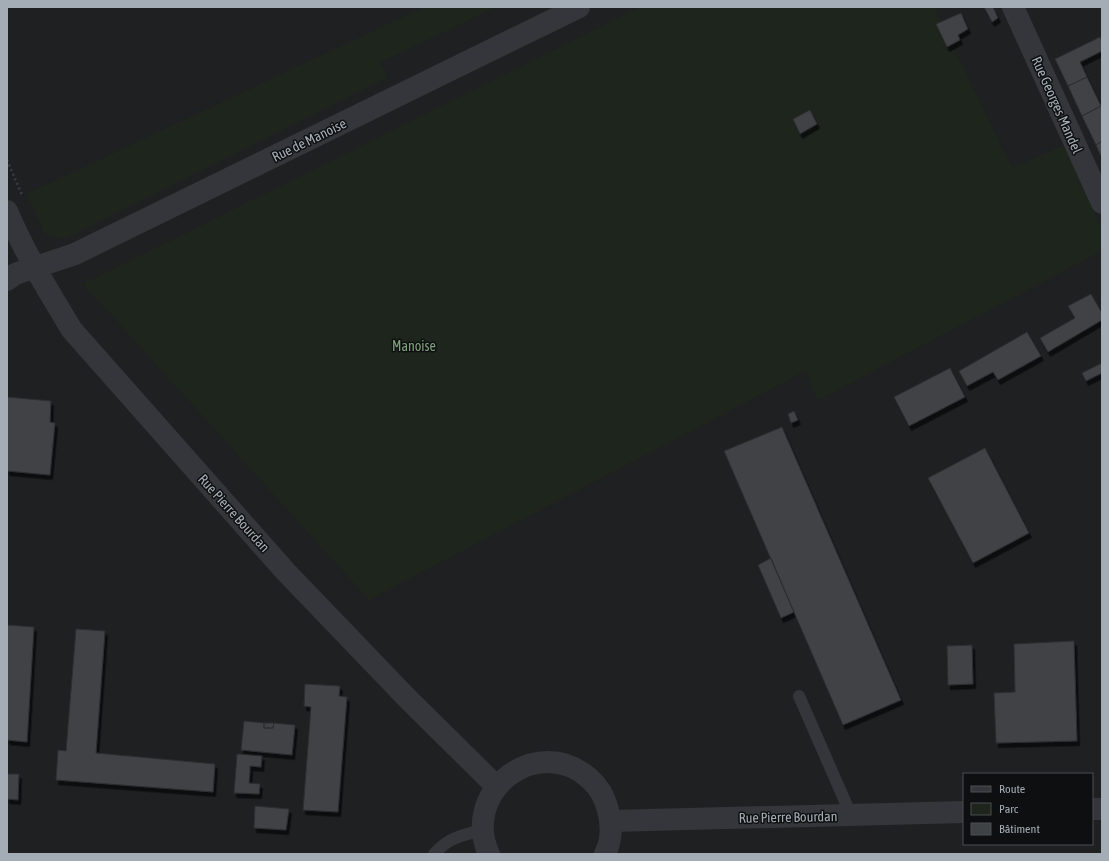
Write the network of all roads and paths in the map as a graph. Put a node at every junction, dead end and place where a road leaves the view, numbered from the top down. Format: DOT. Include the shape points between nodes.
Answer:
graph roads {
  1 [pos="579,7"];
  2 [pos="1013,7"];
  3 [pos="1102,203"];
  4 [pos="7,212"];
  5 [pos="36,267"];
  6 [pos="7,280"];
  7 [pos="799,696"];
  8 [pos="496,786"];
  9 [pos="963,812"];
  10 [pos="851,816"];
  11 [pos="611,821"];
  12 [pos="482,830"];
  13 [pos="434,854"];
  14 [pos="489,854"];
  15 [pos="605,854"];
  1 -- 5 [label="street, Rue de Manoise" via="75,254"];
  2 -- 3 [label="street, Rue Georges Mandel"];
  4 -- 5 [label="street, Rue Pierre Bourdan"];
  5 -- 6 [label="street, Rue de Manoise" via="15,274"];
  5 -- 8 [label="street, Rue Pierre Bourdan" via="72,330 270,554 407,698"];
  7 -- 10 [label="lane"];
  8 -- 11 [label="street" via="510,773 528,765 547,762 566,765 583,773 597,786 607,803"];
  8 -- 12 [label="street" via="485,807"];
  9 -- 10 [label="street, Rue Pierre Bourdan"];
  10 -- 11 [label="street, Rue Pierre Bourdan"];
  11 -- 15 [label="street" via="611,836"];
  12 -- 13 [label="lane" via="452,838"];
  12 -- 14 [label="street"];
}
